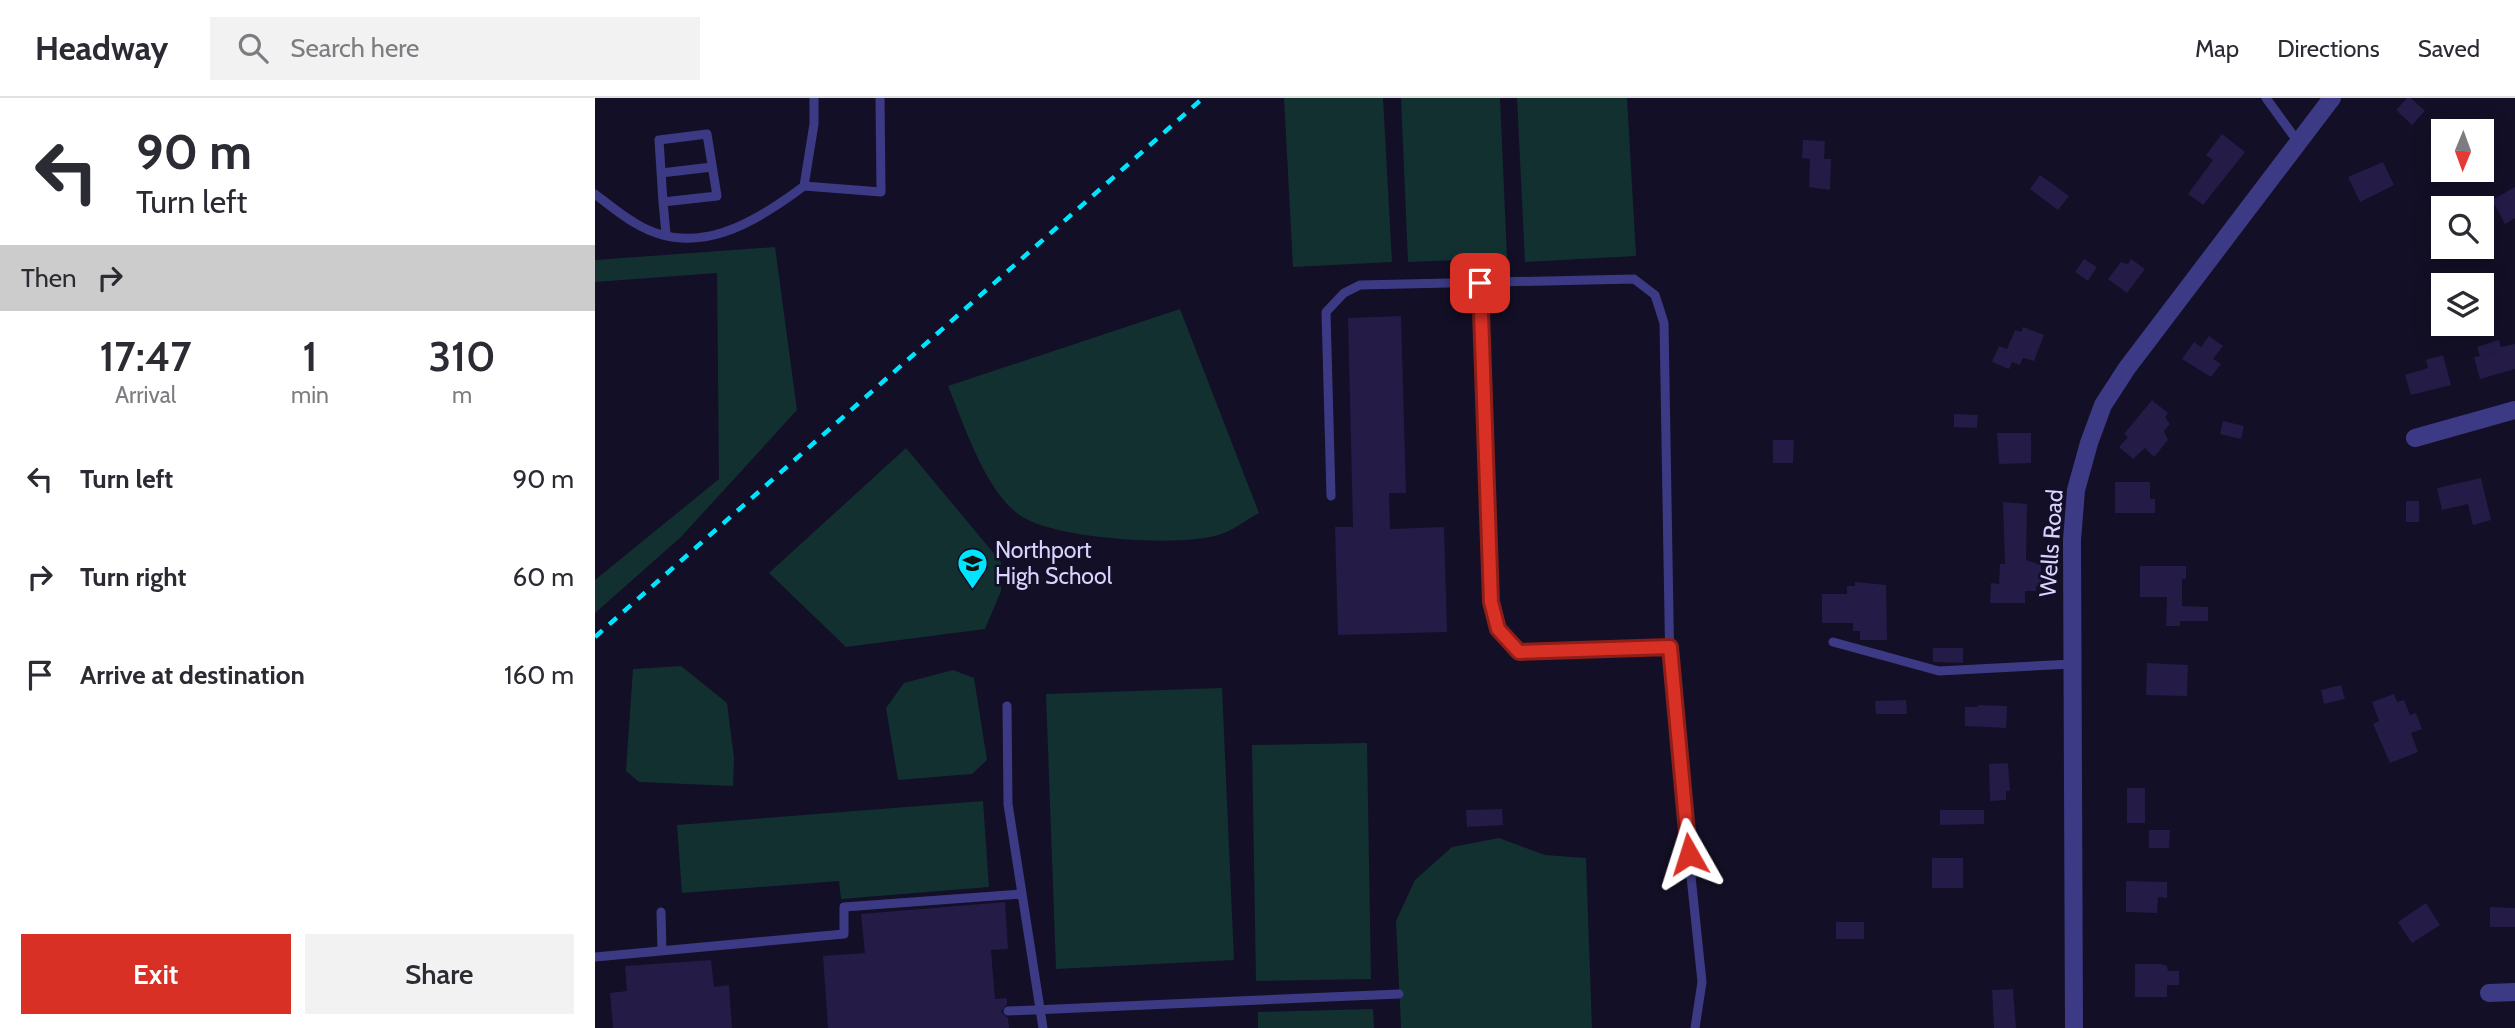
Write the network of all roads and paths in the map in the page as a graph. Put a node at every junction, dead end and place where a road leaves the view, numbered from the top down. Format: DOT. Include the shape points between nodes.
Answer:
graph roads {
  1 [pos="814,98"];
  2 [pos="880,98"];
  3 [pos="2266,98"];
  4 [pos="2332,98"];
  5 [pos="2298,142"];
  6 [pos="712,167"];
  7 [pos="661,173"];
  8 [pos="804,186"];
  9 [pos="595,194"];
  10 [pos="663,202"];
  11 [pos="666,234"];
  12 [pos="1480,283"];
  13 [pos="2515,410"];
  14 [pos="2415,438"];
  15 [pos="1331,496"];
  16 [pos="1833,642"];
  17 [pos="1670,647"];
  18 [pos="2072,664"];
  19 [pos="1007,706"];
  20 [pos="1021,894"];
  21 [pos="661,912"];
  22 [pos="661,951"];
  23 [pos="595,957"];
  24 [pos="2515,992"];
  25 [pos="2489,993"];
  26 [pos="1399,994"];
  27 [pos="1041,1008"];
  28 [pos="1008,1011"];
  29 [pos="1043,1028"];
  30 [pos="1695,1028"];
  31 [pos="2074,1028"];
  1 -- 8 [label="lane"];
  2 -- 8 [label="lane" via="881,192"];
  3 -- 5 [label="lane"];
  4 -- 5 [label="street, Wells Road"];
  5 -- 18 [label="street, Wells Road" via="2103,405 2076,490"];
  6 -- 7 [label="lane"];
  6 -- 7 [label="lane" via="706,134 659,140"];
  6 -- 10 [label="lane" via="717,196"];
  7 -- 10 [label="lane"];
  8 -- 11 [label="lane" via="769,213 730,233 679,239"];
  9 -- 11 [label="lane" via="637,225"];
  10 -- 11 [label="lane"];
  12 -- 15 [label="lane" via="1360,285 1344,293 1326,312"];
  12 -- 17 [label="lane" via="1491,602 1498,629 1519,652"];
  12 -- 17 [label="lane" via="1634,279 1655,295 1664,323"];
  13 -- 14 [label="street"];
  16 -- 18 [label="lane" via="1939,671"];
  17 -- 30 [label="lane" via="1702,982"];
  18 -- 31 [label="street, Wells Road"];
  19 -- 20 [label="lane" via="1008,804"];
  20 -- 22 [label="lane" via="844,907 844,934"];
  20 -- 27 [label="lane"];
  21 -- 22 [label="lane"];
  22 -- 23 [label="lane"];
  24 -- 25 [label="street"];
  26 -- 27 [label="lane"];
  27 -- 28 [label="lane"];
  27 -- 29 [label="lane"];
}
